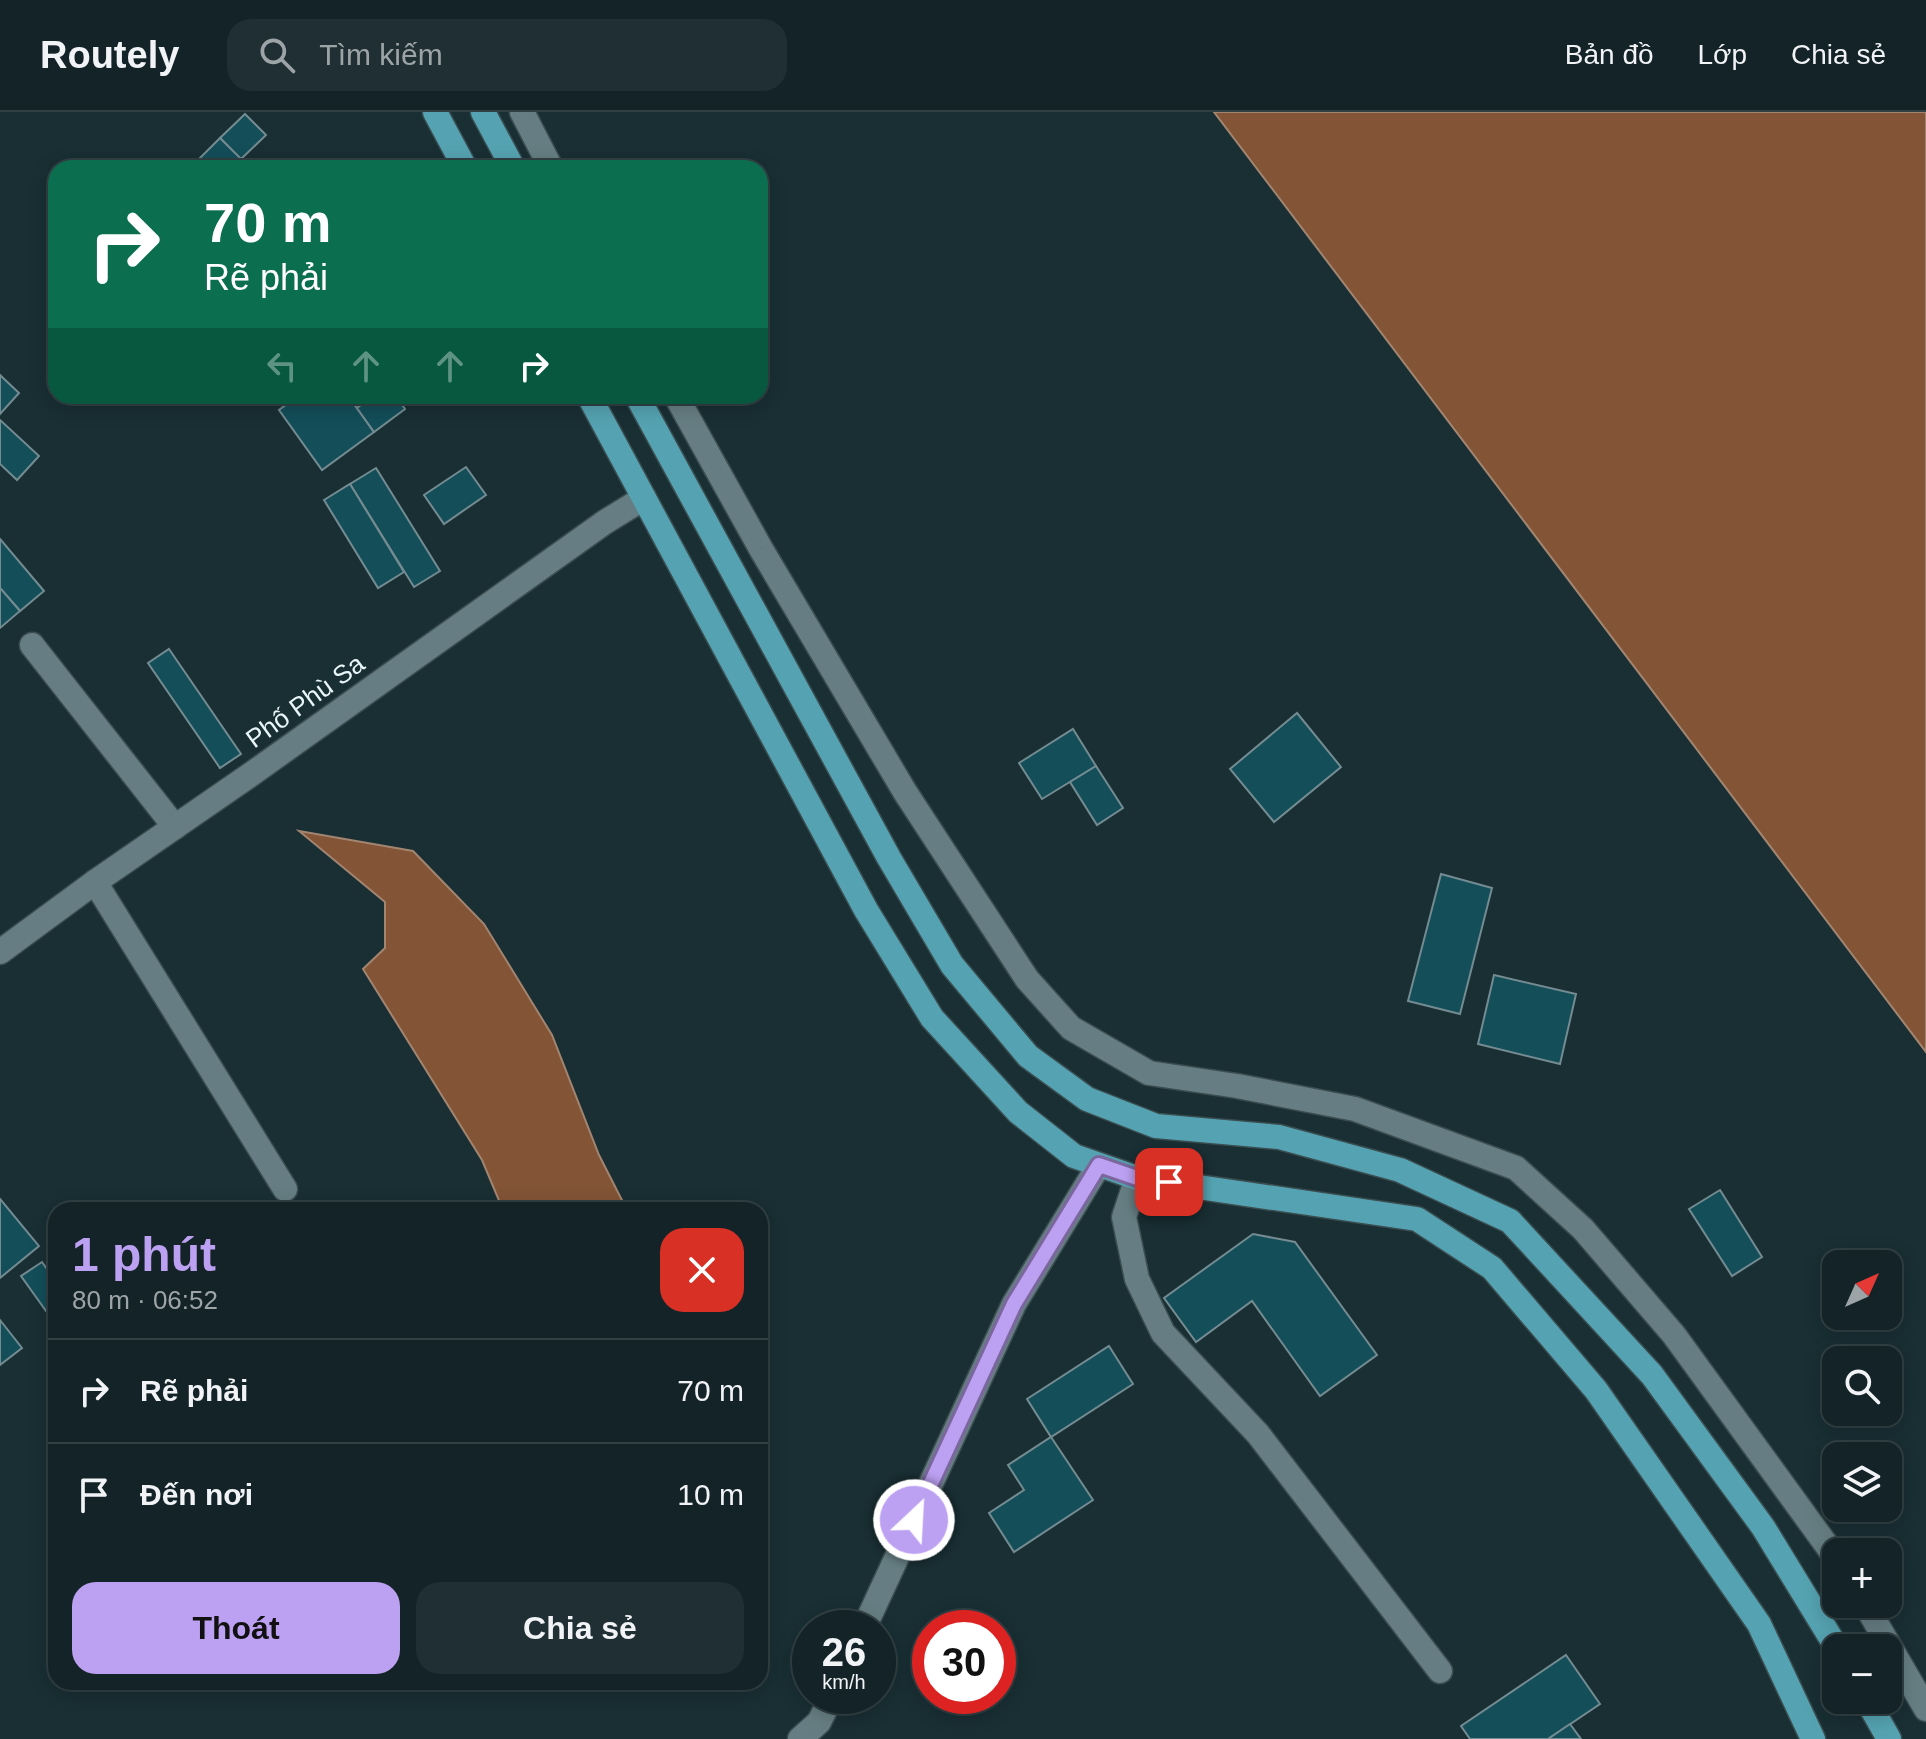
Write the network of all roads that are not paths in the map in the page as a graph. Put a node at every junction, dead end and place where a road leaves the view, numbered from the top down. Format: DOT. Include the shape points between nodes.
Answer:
graph roads {
  1 [pos="435,112"];
  2 [pos="483,112"];
  3 [pos="522,112"];
  4 [pos="461,160"];
  5 [pos="509,160"];
  6 [pos="547,160"];
  7 [pos="593,404"];
  8 [pos="641,404"];
  9 [pos="680,404"];
  10 [pos="644,498"];
  11 [pos="32,645"];
  12 [pos="175,827"];
  13 [pos="95,882"];
  14 [pos="0,952"];
  15 [pos="1099,1165"];
  16 [pos="1137,1178"];
  17 [pos="285,1189"];
  18 [pos="1822,1539"];
  19 [pos="872,1610"];
  20 [pos="1873,1618"];
  21 [pos="1828,1634"];
  22 [pos="1440,1671"];
  23 [pos="1926,1709"];
  24 [pos="823,1714"];
  25 [pos="1875,1714"];
  26 [pos="800,1739"];
  27 [pos="1813,1739"];
  28 [pos="1889,1739"];
  1 -- 4 [label="main road"];
  2 -- 5 [label="main road"];
  3 -- 6 [label="street"];
  7 -- 10 [label="main road"];
  8 -- 21 [label="main road" via="952,965 1028,1056 1087,1099 1156,1126 1279,1137 1400,1170 1510,1221 1652,1375 1763,1527"];
  9 -- 18 [label="street" via="905,792 1027,979 1071,1028 1149,1073 1355,1109 1516,1168 1583,1229 1674,1335"];
  10 -- 12 [label="street, Phố Phù Sa"];
  10 -- 15 [label="main road" via="866,910 932,1018 1018,1112 1074,1156"];
  11 -- 12 [label="street"];
  12 -- 13 [label="street, Phố Phù Sa"];
  13 -- 14 [label="street, Phố Phù Sa"];
  13 -- 17 [label="street"];
  15 -- 16 [label="main road"];
  15 -- 19 [label="street" via="1014,1304"];
  16 -- 22 [label="street" via="1124,1217 1137,1279 1163,1333 1258,1434"];
  16 -- 27 [label="main road" via="1417,1219 1492,1268 1596,1390 1759,1624"];
  20 -- 23 [label="street"];
  24 -- 26 [label="street"];
  25 -- 28 [label="main road"];
}
